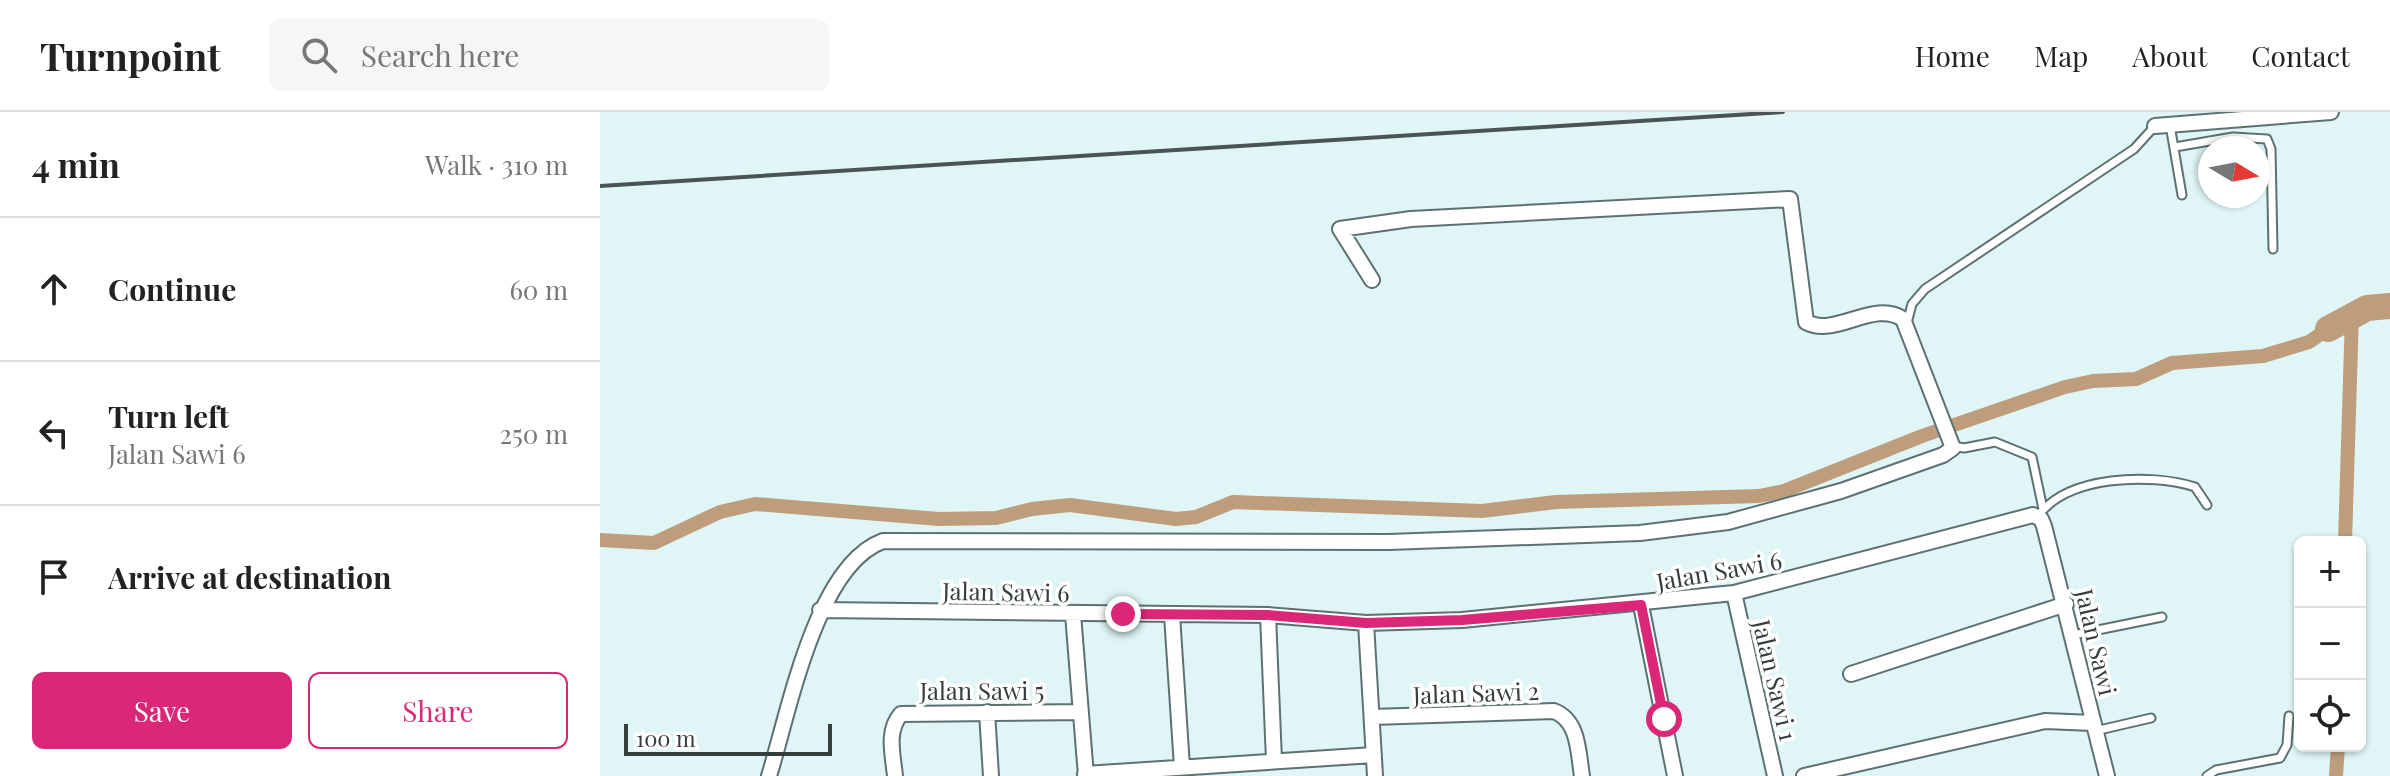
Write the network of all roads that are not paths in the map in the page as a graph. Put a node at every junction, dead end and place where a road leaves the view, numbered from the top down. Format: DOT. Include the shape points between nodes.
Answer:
graph roads {
  1 [pos="2331,112"];
  2 [pos="2162,126"];
  3 [pos="2175,147"];
  4 [pos="2182,195"];
  5 [pos="2273,249"];
  6 [pos="1372,280"];
  7 [pos="1906,325"];
  8 [pos="1951,442"];
  9 [pos="2207,505"];
  10 [pos="2041,515"];
  11 [pos="1734,593"];
  12 [pos="2066,604"];
  13 [pos="1641,605"];
  14 [pos="820,610"];
  15 [pos="1073,614"];
  16 [pos="1172,615"];
  17 [pos="1268,615"];
  18 [pos="2162,617"];
  19 [pos="1366,623"];
  20 [pos="2073,635"];
  21 [pos="1851,674"];
  22 [pos="987,712"];
  23 [pos="1081,712"];
  24 [pos="2289,716"];
  25 [pos="1372,717"];
  26 [pos="2151,718"];
  27 [pos="2094,727"];
  28 [pos="1374,755"];
  29 [pos="1274,761"];
  30 [pos="1182,767"];
  31 [pos="1086,775"];
  32 [pos="769,776"];
  33 [pos="895,776"];
  34 [pos="991,776"];
  35 [pos="1375,776"];
  36 [pos="1582,776"];
  37 [pos="1675,776"];
  38 [pos="1775,776"];
  39 [pos="1804,776"];
  40 [pos="2107,776"];
  41 [pos="2207,776"];
  1 -- 2 [label="street"];
  2 -- 3 [label="lane"];
  2 -- 7 [label="lane" via="1925,289 1912,304"];
  3 -- 4 [label="lane"];
  3 -- 5 [label="lane" via="2233,137 2267,139"];
  6 -- 7 [label="street" via="1340,229 1411,219 1790,199 1806,322 1824,326 1889,312"];
  7 -- 8 [label="street"];
  8 -- 10 [label="lane" via="1964,448 1995,442 2032,457"];
  8 -- 14 [label="street" via="1943,455 1841,491 1728,522 1640,533 1389,542 883,541 857,555"];
  9 -- 10 [label="lane" via="2195,487 2137,481 2087,486"];
  10 -- 11 [label="street, Jalan Sawi 6"];
  10 -- 12 [label="street, Jalan Sawi"];
  11 -- 13 [label="street, Jalan Sawi 6"];
  11 -- 38 [label="street, Jalan Sawi 1"];
  12 -- 20 [label="street, Jalan Sawi"];
  12 -- 21 [label="street"];
  13 -- 19 [label="street, Jalan Sawi 6"];
  13 -- 37 [label="street"];
  14 -- 15 [label="street, Jalan Sawi 6"];
  14 -- 32 [label="street"];
  15 -- 16 [label="street, Jalan Sawi 6"];
  15 -- 23 [label="street"];
  16 -- 17 [label="street, Jalan Sawi 6"];
  16 -- 30 [label="street"];
  17 -- 19 [label="street, Jalan Sawi 6"];
  17 -- 29 [label="street"];
  18 -- 20 [label="lane"];
  19 -- 25 [label="street"];
  20 -- 27 [label="street, Jalan Sawi"];
  22 -- 23 [label="street, Jalan Sawi 5"];
  22 -- 33 [label="street, Jalan Sawi 5" via="901,714 891,734"];
  22 -- 34 [label="street"];
  23 -- 31 [label="street"];
  24 -- 41 [label="lane" via="2287,745 2280,758"];
  25 -- 28 [label="street"];
  25 -- 36 [label="street, Jalan Sawi 2" via="1554,711 1573,727"];
  26 -- 27 [label="lane"];
  27 -- 39 [label="street" via="2045,721"];
  27 -- 40 [label="street, Jalan Sawi"];
  28 -- 29 [label="street"];
  28 -- 35 [label="street"];
  29 -- 30 [label="street"];
  30 -- 31 [label="street"];
}
